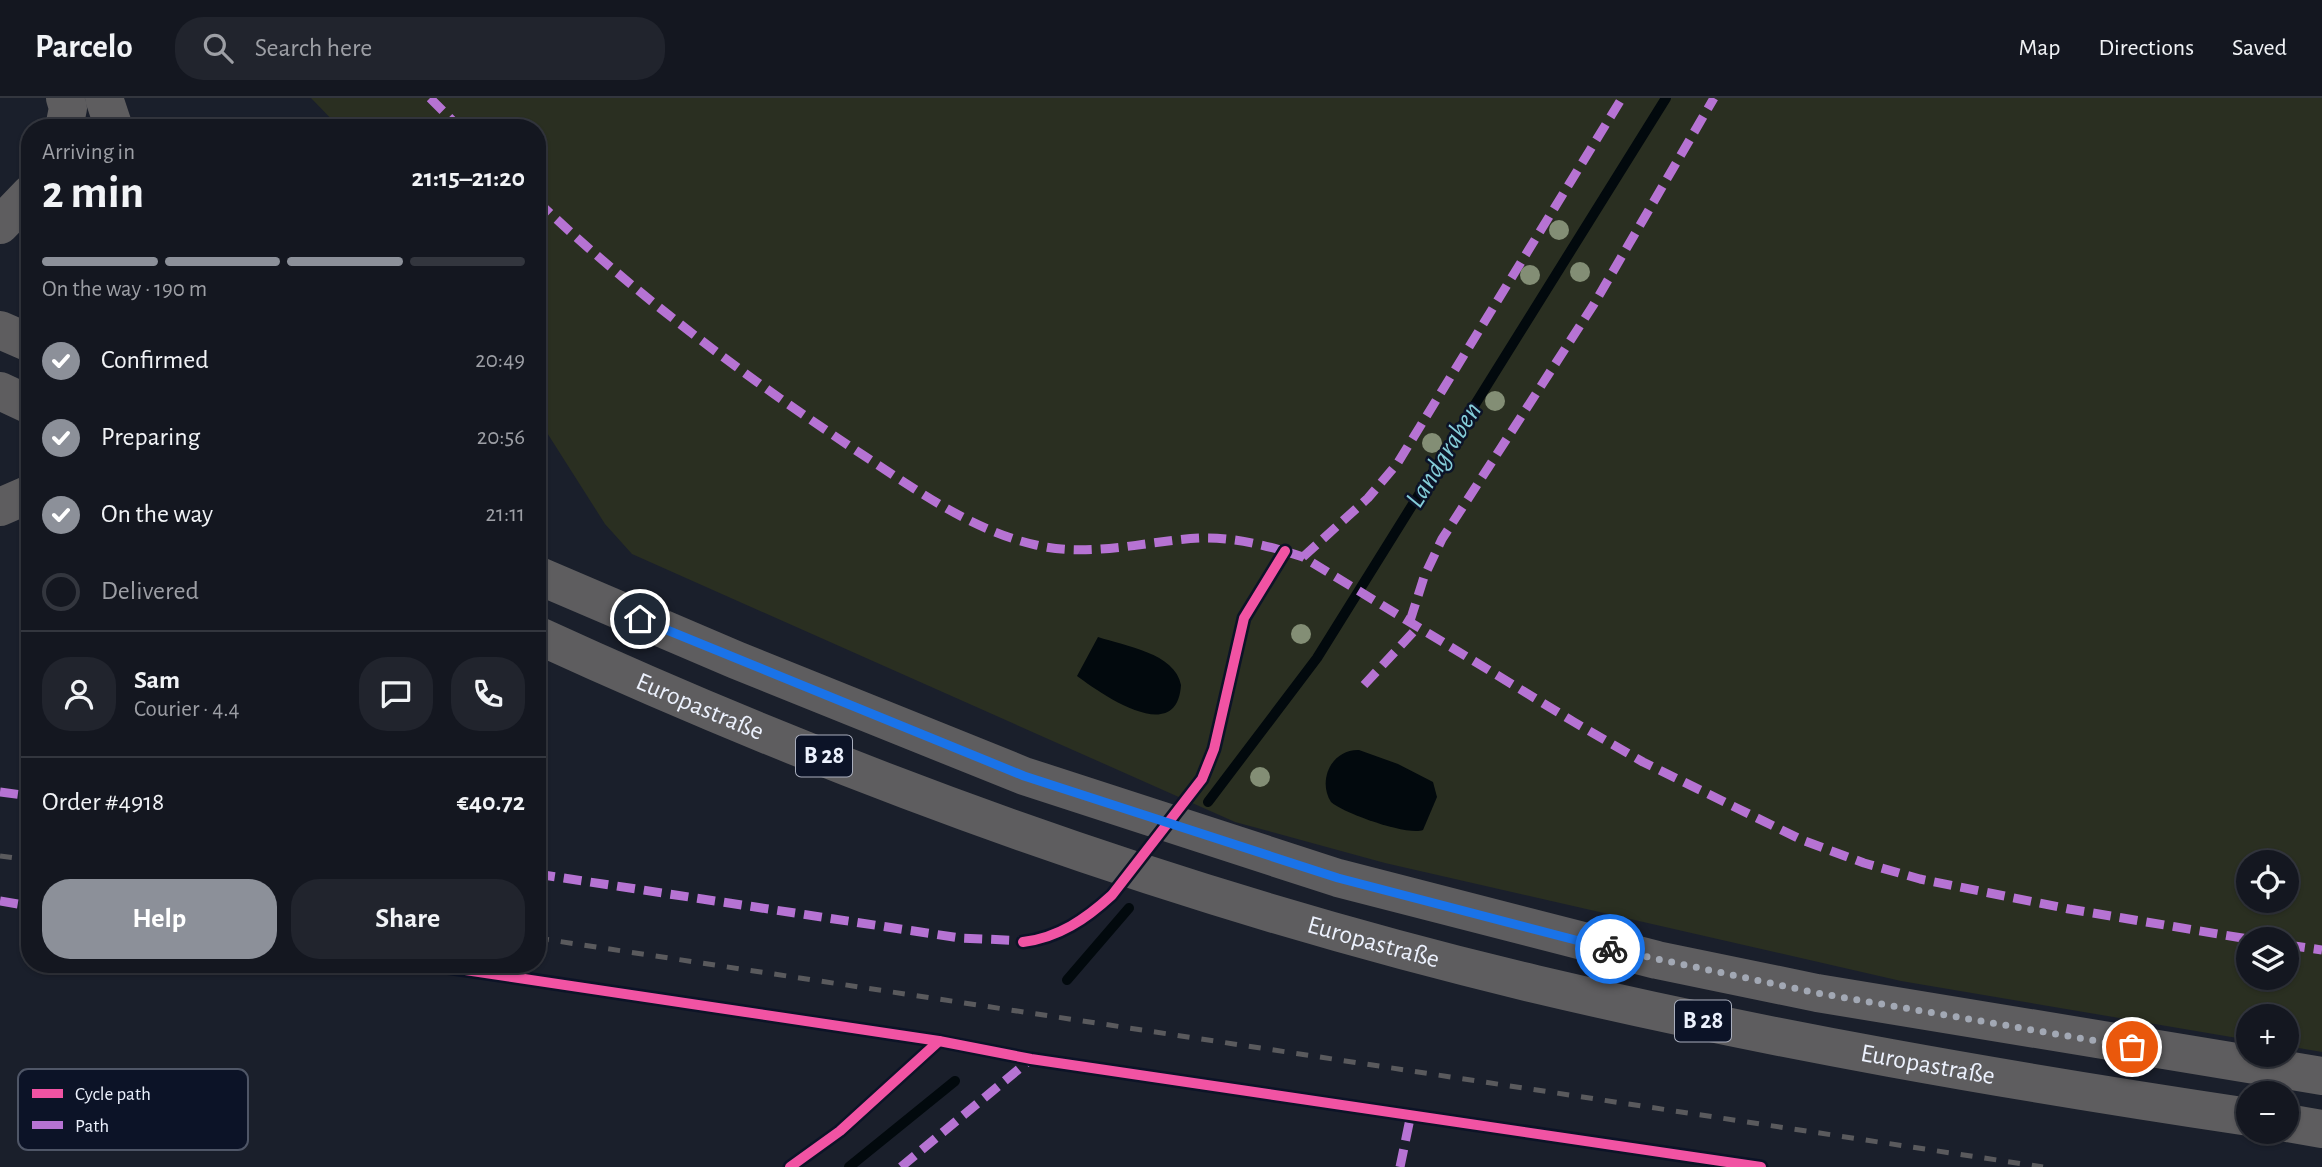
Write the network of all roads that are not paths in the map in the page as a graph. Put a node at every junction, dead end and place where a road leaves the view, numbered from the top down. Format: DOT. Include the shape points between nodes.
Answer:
graph roads {
  1 [pos="65,98"];
  2 [pos="104,98"];
  3 [pos="66,119"];
  4 [pos="111,119"];
  5 [pos="21,203"];
  6 [pos="0,225"];
  7 [pos="0,330"];
  8 [pos="21,339"];
  9 [pos="0,391"];
  10 [pos="21,401"];
  11 [pos="21,498"];
  12 [pos="0,508"];
  13 [pos="546,578"];
  14 [pos="546,639"];
  15 [pos="2322,1076"];
  16 [pos="2236,1115"];
  17 [pos="2299,1125"];
  18 [pos="2322,1129"];
  1 -- 3 [label="main road"];
  2 -- 4 [label="main road"];
  5 -- 6 [label="main road"];
  7 -- 8 [label="main road"];
  9 -- 10 [label="main road"];
  11 -- 12 [label="main road"];
  13 -- 15 [label="main road, Europastraße / B 28" via="1012,771 1338,878 1657,960 1977,1022"];
  14 -- 16 [label="main road, Europastraße / B 28" via="781,740 1027,832 1334,931 1655,1011 1976,1074"];
  17 -- 18 [label="main road"];
}
